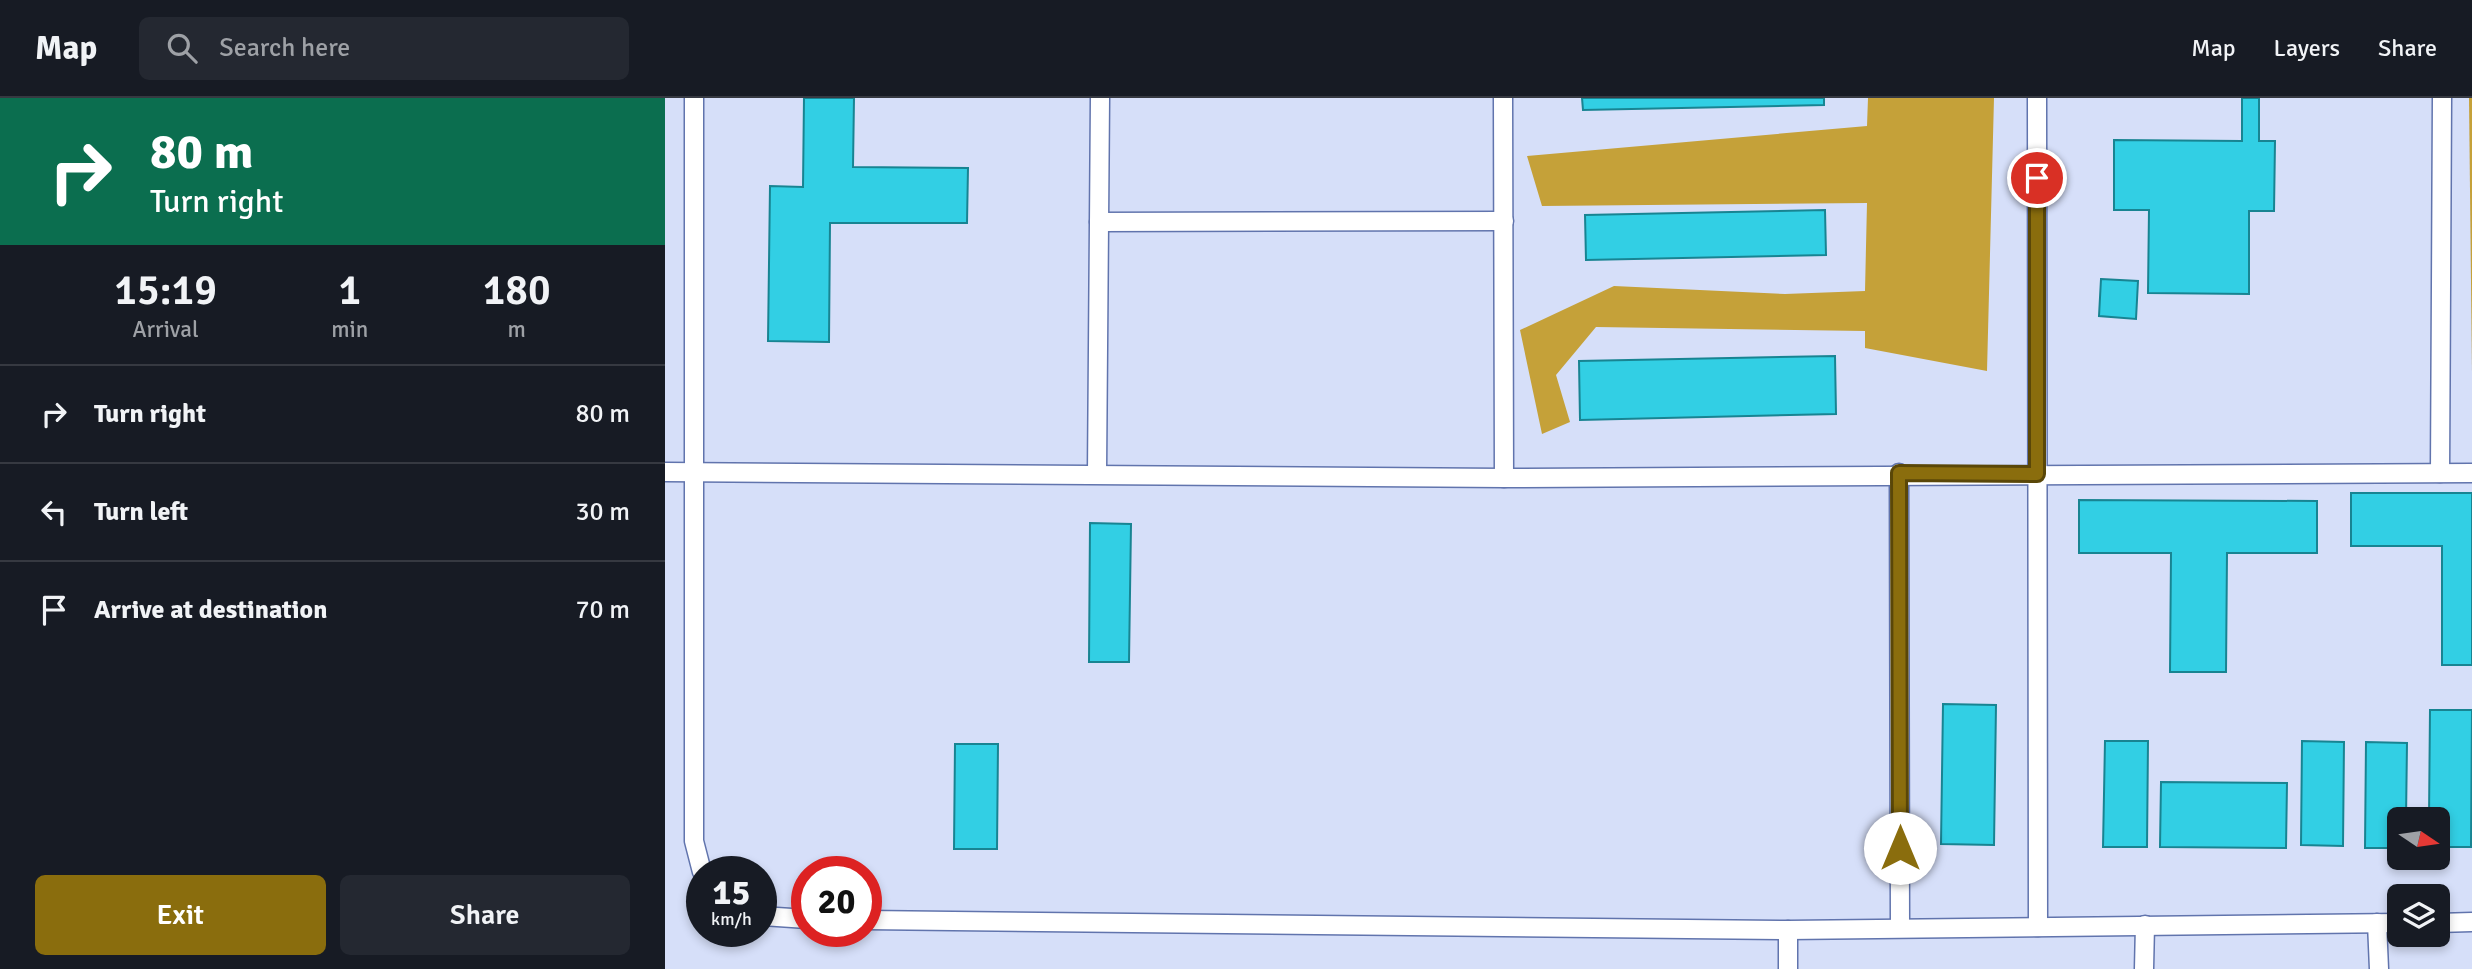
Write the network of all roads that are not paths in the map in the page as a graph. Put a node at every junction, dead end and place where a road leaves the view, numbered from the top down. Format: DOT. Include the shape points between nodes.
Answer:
graph roads {
  1 [pos="694,98"];
  2 [pos="1100,98"];
  3 [pos="1503,98"];
  4 [pos="2037,98"];
  5 [pos="2442,98"];
  6 [pos="1503,221"];
  7 [pos="1099,222"];
  8 [pos="665,472"];
  9 [pos="694,472"];
  10 [pos="1097,473"];
  11 [pos="1899,473"];
  12 [pos="2440,473"];
  13 [pos="2472,473"];
  14 [pos="2037,474"];
  15 [pos="1504,478"];
  16 [pos="698,856"];
  17 [pos="882,920"];
  18 [pos="2472,922"];
  19 [pos="2377,923"];
  20 [pos="2387,923"];
  21 [pos="2450,923"];
  22 [pos="2145,925"];
  23 [pos="2038,926"];
  24 [pos="1900,928"];
  25 [pos="1789,930"];
  26 [pos="1788,969"];
  27 [pos="2144,969"];
  28 [pos="2379,969"];
  1 -- 9 [label="lane"];
  2 -- 7 [label="lane"];
  3 -- 6 [label="lane"];
  4 -- 14 [label="lane"];
  5 -- 12 [label="lane"];
  6 -- 7 [label="lane"];
  6 -- 15 [label="lane"];
  7 -- 10 [label="lane"];
  8 -- 9 [label="lane"];
  9 -- 10 [label="lane"];
  9 -- 16 [label="lane" via="694,841"];
  10 -- 15 [label="lane"];
  11 -- 14 [label="lane"];
  11 -- 15 [label="lane"];
  11 -- 24 [label="lane"];
  12 -- 13 [label="lane"];
  12 -- 14 [label="lane"];
  14 -- 23 [label="lane"];
  17 -- 25 [label="lane"];
  18 -- 21 [label="lane"];
  19 -- 20 [label="lane"];
  19 -- 22 [label="lane"];
  19 -- 28 [label="lane"];
  22 -- 23 [label="lane"];
  22 -- 27 [label="lane"];
  23 -- 24 [label="lane"];
  24 -- 25 [label="lane"];
  25 -- 26 [label="lane"];
}
